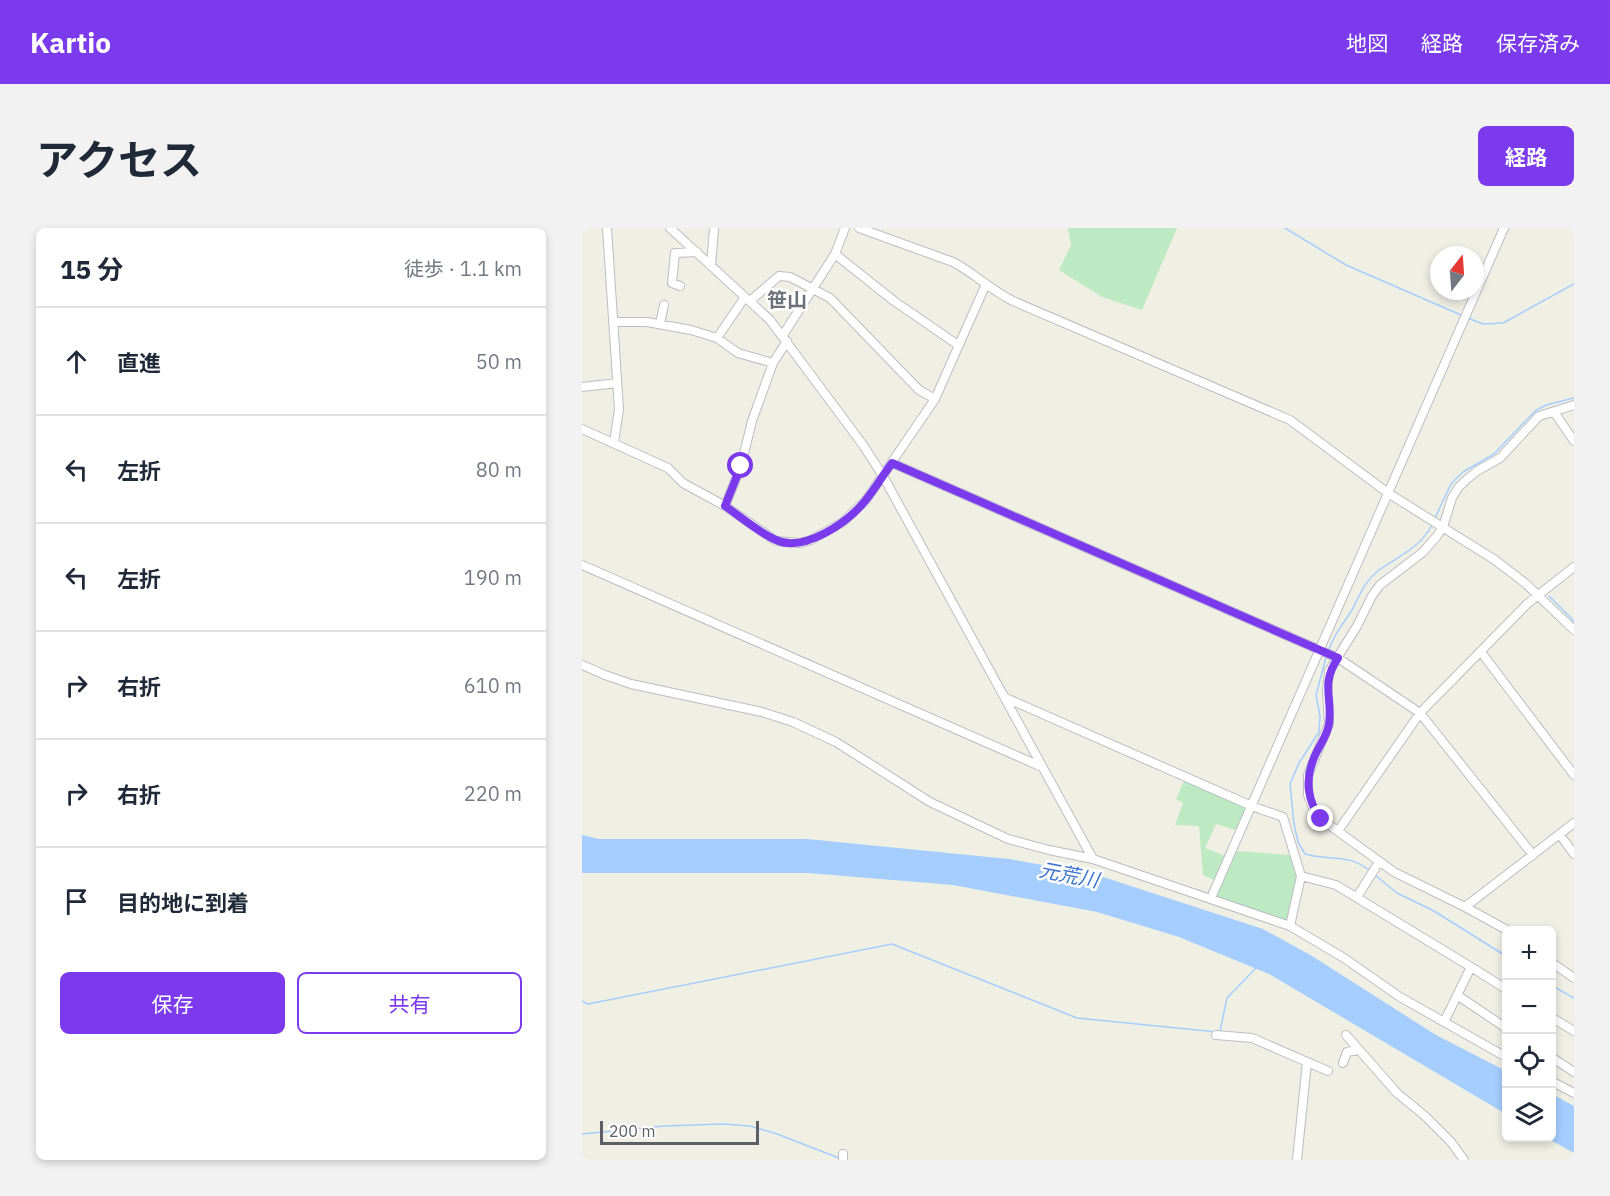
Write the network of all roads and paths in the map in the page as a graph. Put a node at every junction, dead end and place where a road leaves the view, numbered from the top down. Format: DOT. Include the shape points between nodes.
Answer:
graph roads {
  1 [pos="607,228"];
  2 [pos="670,228"];
  3 [pos="714,228"];
  4 [pos="845,228"];
  5 [pos="859,228"];
  6 [pos="1504,228"];
  7 [pos="696,252"];
  8 [pos="835,254"];
  9 [pos="711,266"];
  10 [pos="986,284"];
  11 [pos="680,286"];
  12 [pos="813,288"];
  13 [pos="748,299"];
  14 [pos="664,305"];
  15 [pos="613,322"];
  16 [pos="660,324"];
  17 [pos="717,338"];
  18 [pos="785,338"];
  19 [pos="958,345"];
  20 [pos="773,363"];
  21 [pos="617,383"];
  22 [pos="582,387"];
  23 [pos="935,399"];
  24 [pos="1574,405"];
  25 [pos="1554,412"];
  26 [pos="582,429"];
  27 [pos="1574,441"];
  28 [pos="614,443"];
  29 [pos="892,463"];
  30 [pos="882,476"];
  31 [pos="1388,493"];
  32 [pos="725,506"];
  33 [pos="1443,527"];
  34 [pos="582,565"];
  35 [pos="1574,567"];
  36 [pos="1538,594"];
  37 [pos="1574,630"];
  38 [pos="1320,651"];
  39 [pos="1481,652"];
  40 [pos="1338,658"];
  41 [pos="582,665"];
  42 [pos="1006,698"];
  43 [pos="1420,713"];
  44 [pos="1043,767"];
  45 [pos="1574,775"];
  46 [pos="1252,806"];
  47 [pos="1574,823"];
  48 [pos="1338,831"];
  49 [pos="1560,835"];
  50 [pos="1574,854"];
  51 [pos="1533,855"];
  52 [pos="1093,859"];
  53 [pos="1379,862"];
  54 [pos="1301,876"];
  55 [pos="1356,897"];
  56 [pos="1211,898"];
  57 [pos="1465,907"];
  58 [pos="1290,926"];
  59 [pos="1502,927"];
  60 [pos="1556,965"];
  61 [pos="1471,967"];
  62 [pos="1574,978"];
  63 [pos="1502,986"];
  64 [pos="1457,995"];
  65 [pos="1556,1020"];
  66 [pos="1444,1022"];
  67 [pos="1502,1025"];
  68 [pos="1574,1030"];
  69 [pos="1216,1035"];
  70 [pos="1346,1035"];
  71 [pos="1358,1050"];
  72 [pos="1502,1055"];
  73 [pos="1556,1060"];
  74 [pos="1307,1062"];
  75 [pos="1343,1063"];
  76 [pos="1328,1071"];
  77 [pos="1574,1072"];
  78 [pos="1556,1084"];
  79 [pos="1574,1094"];
  80 [pos="1297,1160"];
  81 [pos="1464,1160"];
  1 -- 15 [label="street"];
  2 -- 7 [label="street"];
  3 -- 9 [label="street"];
  4 -- 8 [label="street"];
  5 -- 10 [label="street" via="953,262"];
  6 -- 31 [label="street"];
  7 -- 9 [label="street"];
  7 -- 11 [label="street" via="675,253 672,283"];
  8 -- 12 [label="street"];
  8 -- 19 [label="street"];
  9 -- 13 [label="street"];
  10 -- 19 [label="street"];
  10 -- 31 [label="street" via="1013,301 1279,414"];
  12 -- 13 [label="street" via="790,276 779,276"];
  12 -- 18 [label="street"];
  12 -- 23 [label="street" via="837,304 919,390"];
  13 -- 17 [label="street"];
  13 -- 18 [label="street"];
  14 -- 16 [label="street"];
  15 -- 16 [label="street"];
  15 -- 21 [label="street"];
  16 -- 17 [label="street"];
  17 -- 20 [label="street" via="738,353"];
  18 -- 20 [label="street"];
  18 -- 30 [label="street"];
  19 -- 23 [label="street"];
  20 -- 32 [label="street"];
  21 -- 22 [label="street"];
  21 -- 28 [label="street" via="619,409"];
  23 -- 29 [label="street"];
  24 -- 25 [label="street"];
  25 -- 27 [label="street"];
  25 -- 33 [label="street" via="1539,416 1500,458 1458,488"];
  26 -- 28 [label="street"];
  28 -- 32 [label="street" via="668,468 683,483"];
  29 -- 30 [label="street"];
  29 -- 38 [label="street"];
  30 -- 32 [label="street" via="866,500 843,522 800,543 776,540"];
  30 -- 42 [label="street"];
  31 -- 33 [label="street"];
  31 -- 38 [label="street"];
  33 -- 36 [label="street" via="1495,560"];
  33 -- 40 [label="street" via="1422,552 1380,585"];
  34 -- 44 [label="street"];
  35 -- 36 [label="street"];
  36 -- 37 [label="street"];
  36 -- 39 [label="street"];
  38 -- 40 [label="street"];
  38 -- 46 [label="street"];
  39 -- 43 [label="street"];
  39 -- 45 [label="street"];
  40 -- 43 [label="street"];
  40 -- 48 [label="street" via="1329,671 1329,724 1308,775 1308,795 1321,819"];
  41 -- 52 [label="street" via="639,686 793,722 836,742 930,802 1008,839"];
  42 -- 44 [label="street"];
  42 -- 46 [label="street"];
  43 -- 48 [label="street"];
  43 -- 51 [label="street"];
  44 -- 52 [label="street"];
  46 -- 54 [label="street" via="1283,817"];
  46 -- 56 [label="street"];
  47 -- 49 [label="street"];
  48 -- 53 [label="street"];
  49 -- 50 [label="street"];
  49 -- 51 [label="street"];
  51 -- 57 [label="street"];
  52 -- 56 [label="street"];
  53 -- 55 [label="street"];
  53 -- 57 [label="street"];
  54 -- 55 [label="street" via="1336,885"];
  54 -- 58 [label="street"];
  55 -- 61 [label="street"];
  56 -- 58 [label="street"];
  57 -- 59 [label="street"];
  58 -- 66 [label="street"];
  60 -- 62 [label="street"];
  61 -- 63 [label="street"];
  61 -- 64 [label="street"];
  64 -- 66 [label="street"];
  64 -- 67 [label="street"];
  65 -- 68 [label="street"];
  66 -- 72 [label="street"];
  69 -- 74 [label="street" via="1252,1038"];
  70 -- 71 [label="street"];
  71 -- 75 [label="street" via="1347,1052"];
  71 -- 81 [label="street" via="1397,1093 1451,1142"];
  73 -- 77 [label="street"];
  74 -- 76 [label="street"];
  74 -- 80 [label="street"];
  78 -- 79 [label="street"];
}
